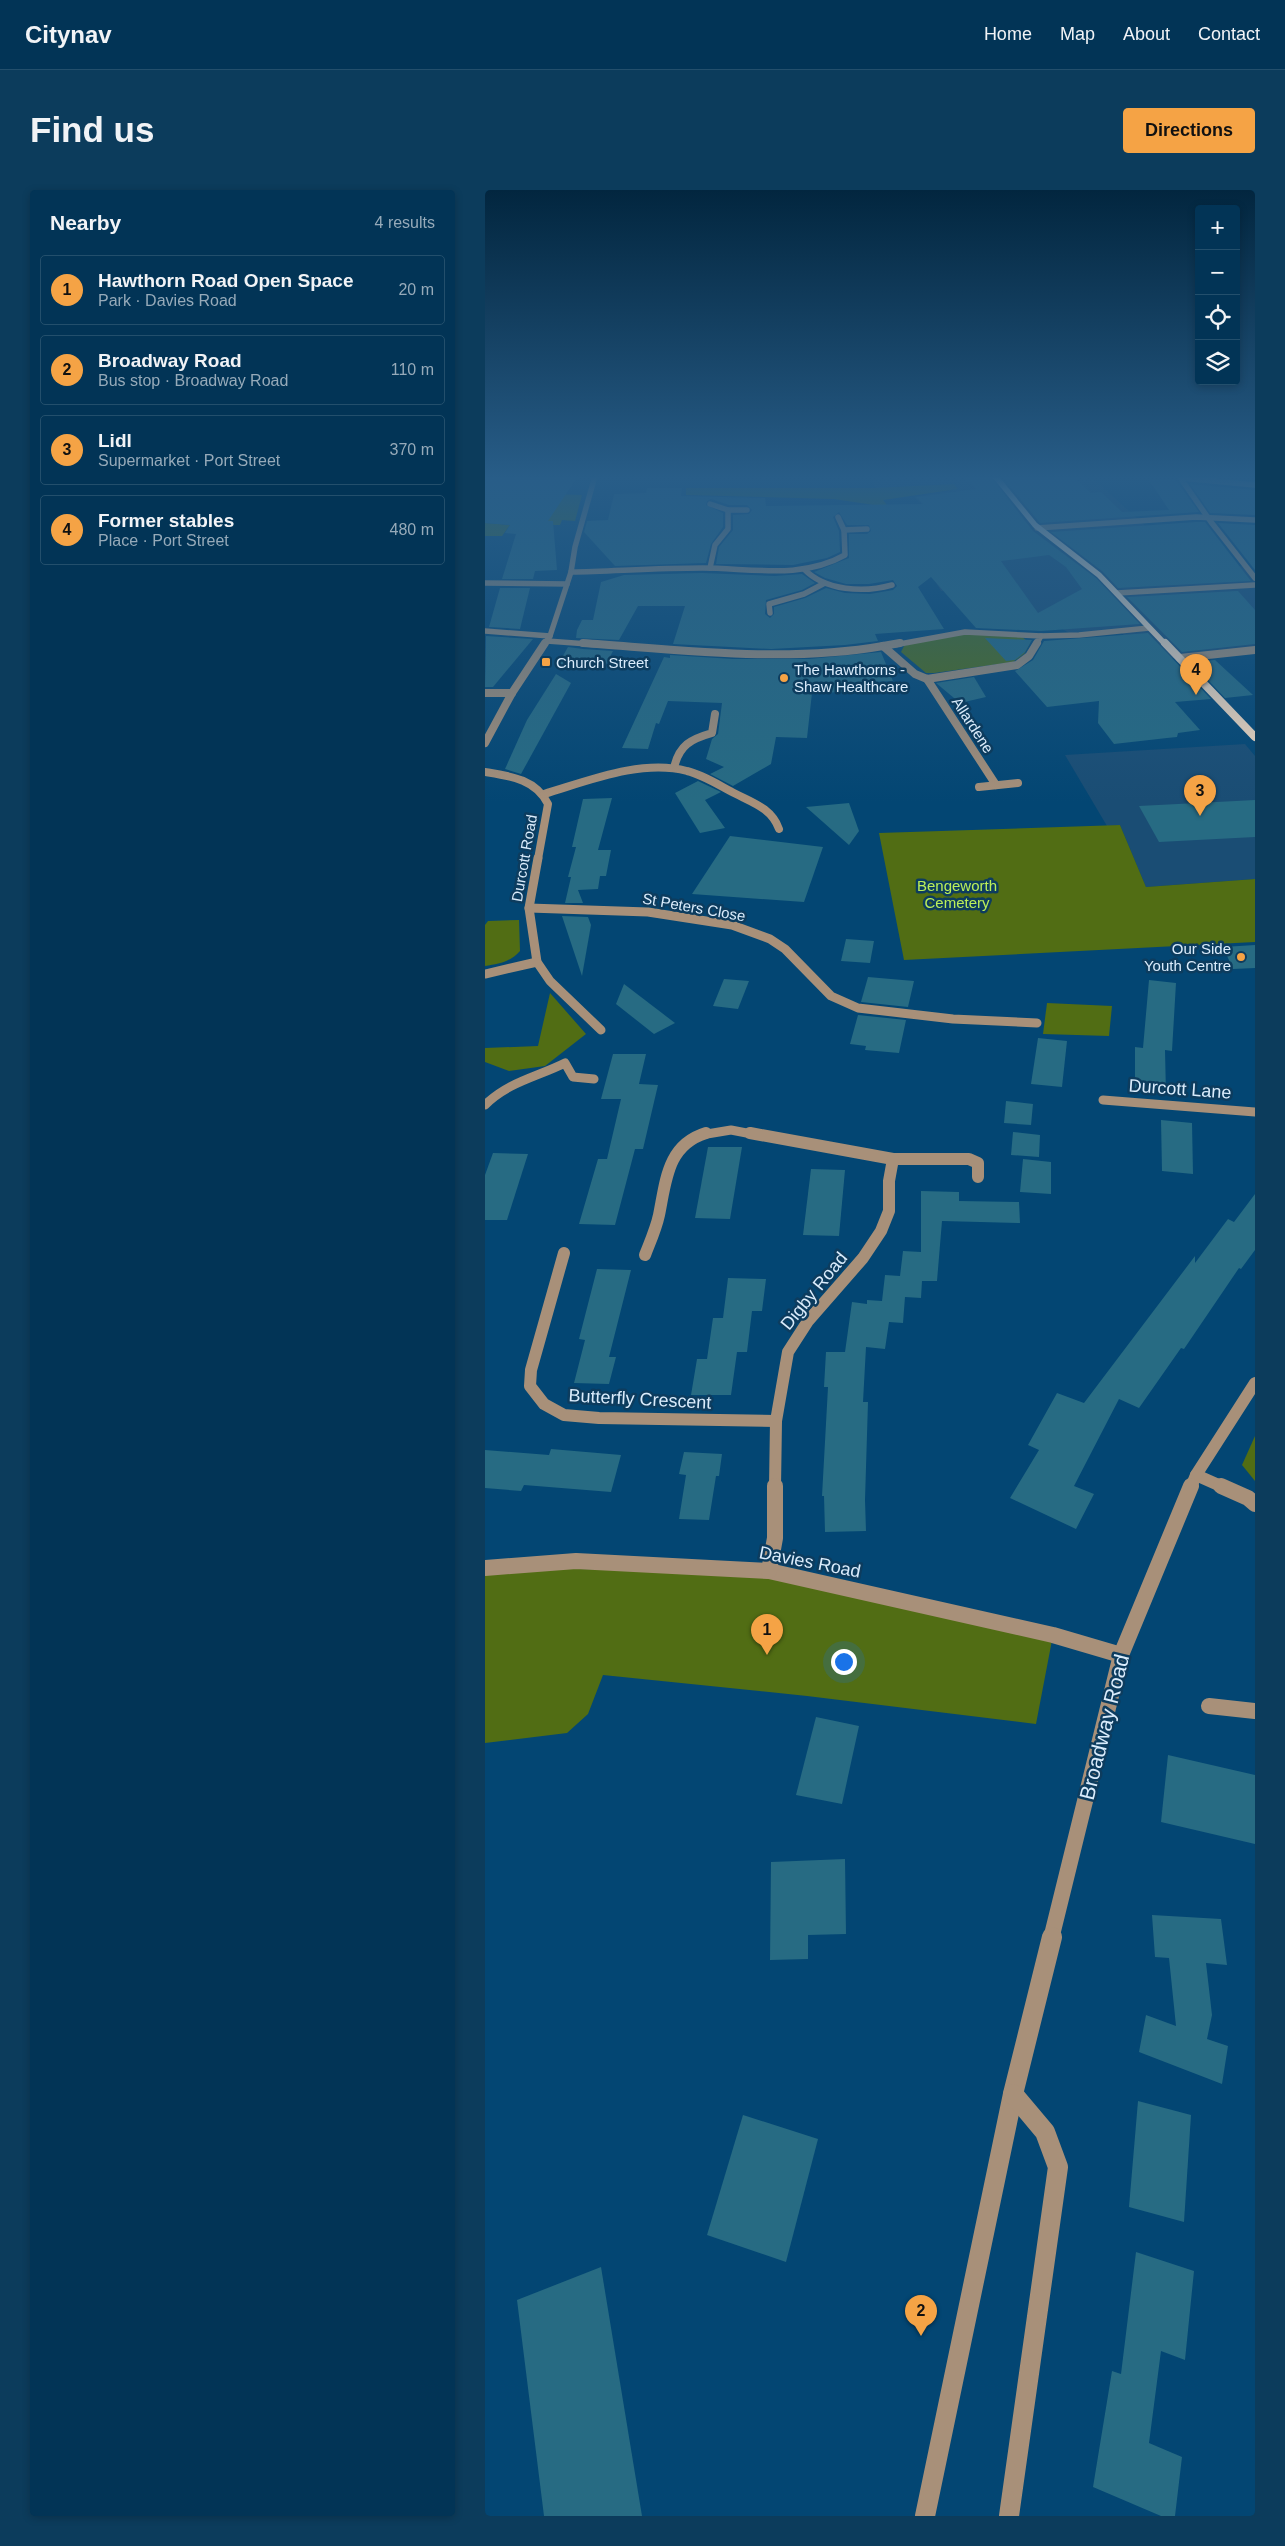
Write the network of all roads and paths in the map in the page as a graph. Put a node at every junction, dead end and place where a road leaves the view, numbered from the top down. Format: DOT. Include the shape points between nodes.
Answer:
graph roads {
  1 [pos="567,584"];
  2 [pos="822,585"];
  3 [pos="828,585"];
  4 [pos="892,585"];
  5 [pos="1108,585"];
  6 [pos="1247,585"];
  7 [pos="1117,593"];
  8 [pos="770,613"];
  9 [pos="1149,628"];
  10 [pos="485,631"];
  11 [pos="1041,636"];
  12 [pos="548,639"];
  13 [pos="883,646"];
  14 [pos="1255,650"];
  15 [pos="1179,658"];
  16 [pos="927,679"];
  17 [pos="513,693"];
  18 [pos="485,694"];
  19 [pos="715,714"];
  20 [pos="1255,737"];
  21 [pos="485,742"];
  22 [pos="673,768"];
  23 [pos="485,772"];
  24 [pos="1018,782"];
  25 [pos="996,785"];
  26 [pos="979,787"];
  27 [pos="545,794"];
  28 [pos="779,829"];
  29 [pos="529,908"];
  30 [pos="537,962"];
  31 [pos="485,974"];
  32 [pos="1037,1023"];
  33 [pos="601,1030"];
  34 [pos="594,1079"];
  35 [pos="1103,1100"];
  36 [pos="485,1105"];
  37 [pos="1255,1112"];
  38 [pos="893,1159"];
  39 [pos="979,1177"];
  40 [pos="564,1253"];
  41 [pos="645,1256"];
  42 [pos="1255,1383"];
  43 [pos="776,1421"];
  44 [pos="1196,1475"];
  45 [pos="1255,1504"];
  46 [pos="485,1568"];
  47 [pos="769,1571"];
  48 [pos="1121,1655"];
  49 [pos="1209,1706"];
  50 [pos="1255,1711"];
  51 [pos="1013,2094"];
  52 [pos="925,2516"];
  53 [pos="1009,2516"];
  1 -- 12 [label="street"];
  2 -- 8 [label="street" via="804,594 769,604"];
  3 -- 4 [label="street" via="861,588"];
  5 -- 7 [label="main road"];
  6 -- 7 [label="street"];
  7 -- 9 [label="main road"];
  9 -- 11 [label="street"];
  9 -- 15 [label="main road"];
  10 -- 12 [label="street"];
  11 -- 13 [label="street" via="967,632"];
  11 -- 16 [label="street" via="1029,656 1017,665"];
  12 -- 13 [label="street" via="736,652 865,650"];
  12 -- 17 [label="street"];
  13 -- 16 [label="street" via="915,674"];
  14 -- 15 [label="street"];
  15 -- 20 [label="main road"];
  16 -- 25 [label="street, Allardene"];
  17 -- 18 [label="street"];
  17 -- 21 [label="street"];
  19 -- 22 [label="street" via="712,733 693,738 681,746"];
  22 -- 27 [label="street" via="630,772"];
  22 -- 28 [label="street" via="688,771 764,808 775,817"];
  23 -- 27 [label="street, Durcott Road" via="527,782"];
  24 -- 25 [label="street"];
  25 -- 26 [label="street"];
  27 -- 29 [label="street, Durcott Road" via="547,804"];
  29 -- 30 [label="street, Durcott Road"];
  29 -- 32 [label="street, St Peters Close" via="648,912 732,925 770,939 792,956 831,996 858,1008 953,1019"];
  30 -- 31 [label="street"];
  30 -- 33 [label="street, Durcott Road" via="550,981"];
  34 -- 36 [label="street" via="573,1077 565,1063 545,1073 516,1080 497,1091"];
  35 -- 37 [label="street, Durcott Lane"];
  38 -- 39 [label="street" via="969,1160 978,1163"];
  38 -- 41 [label="street" via="731,1130 700,1135 684,1143 673,1157"];
  38 -- 43 [label="street, Digby Road" via="889,1211 881,1230 863,1258 808,1321 788,1352"];
  40 -- 43 [label="street, Butterfly Crescent" via="531,1370 530,1386 544,1404 564,1415 599,1418"];
  42 -- 44 [label="street, Broadway Road"];
  43 -- 47 [label="street, Digby Road" via="775,1538"];
  44 -- 45 [label="street"];
  44 -- 48 [label="street, Broadway Road"];
  46 -- 47 [label="street, Davies Road" via="577,1560"];
  47 -- 48 [label="street, Davies Road" via="1053,1634"];
  48 -- 51 [label="street, Broadway Road"];
  49 -- 50 [label="street"];
  51 -- 52 [label="street, Broadway Road"];
  51 -- 53 [label="street" via="1045,2132 1058,2167"];
}
